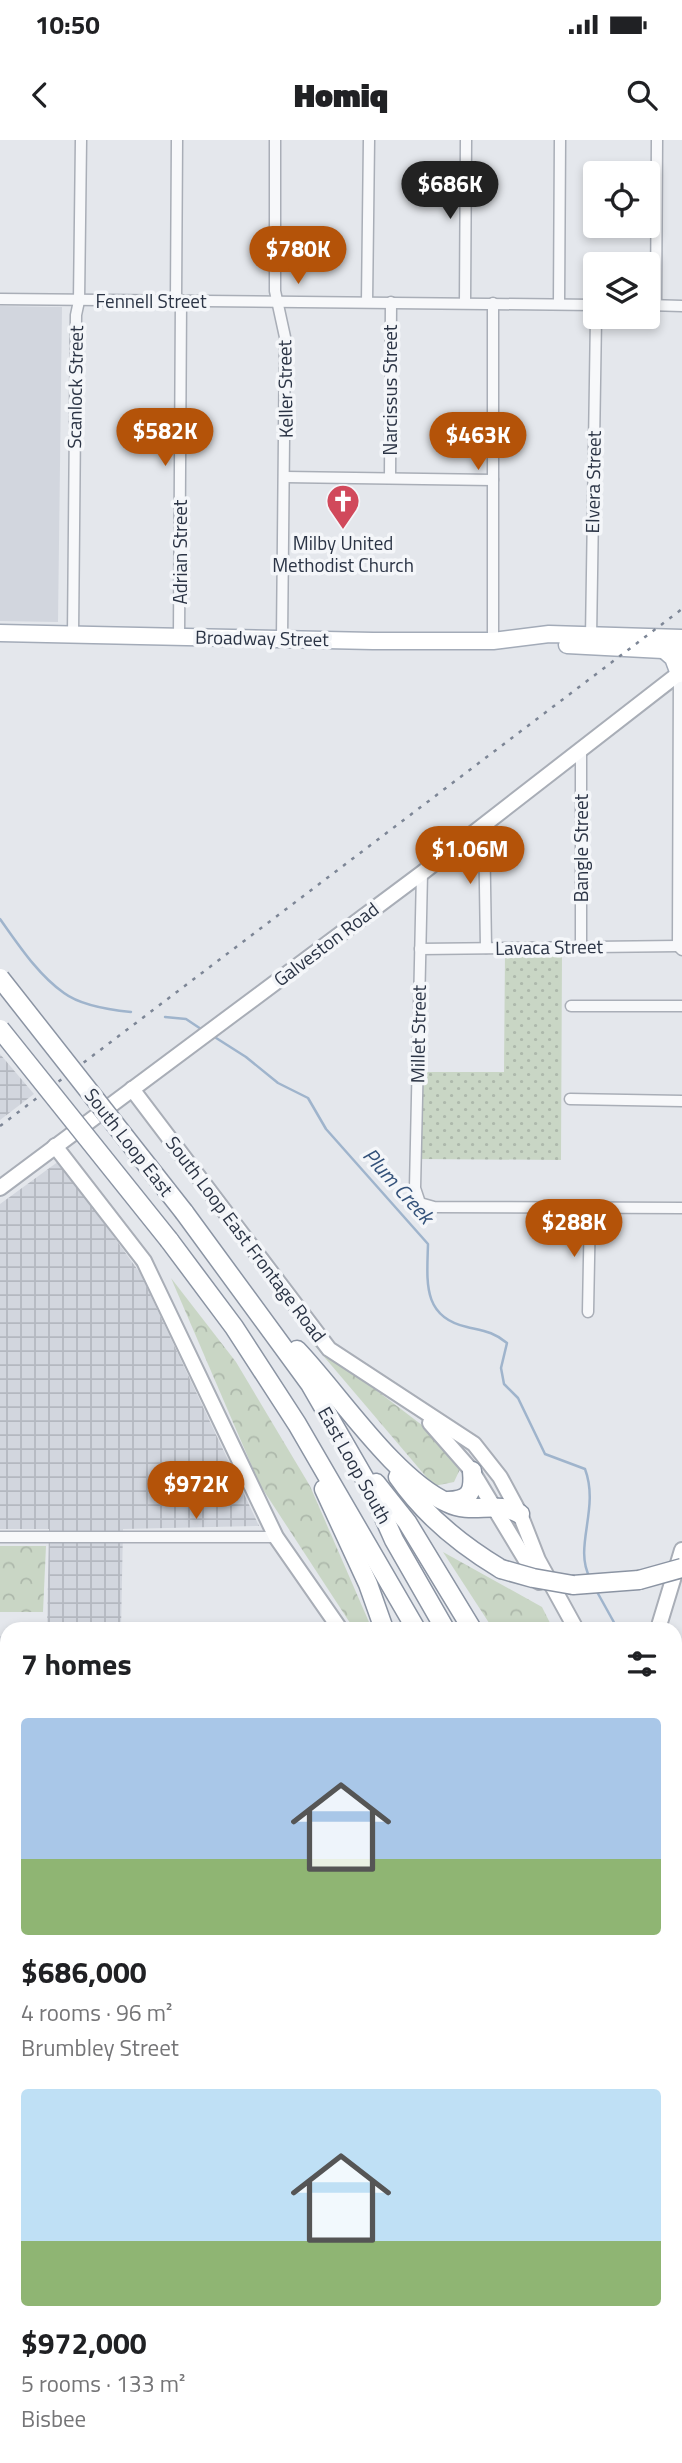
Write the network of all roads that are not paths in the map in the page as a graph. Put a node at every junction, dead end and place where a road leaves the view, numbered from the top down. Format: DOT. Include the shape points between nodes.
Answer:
graph roads {
  1 [pos="81,140"];
  2 [pos="177,140"];
  3 [pos="275,140"];
  4 [pos="369,140"];
  5 [pos="466,140"];
  6 [pos="560,140"];
  7 [pos="657,140"];
  8 [pos="654,252"];
  9 [pos="0,299"];
  10 [pos="179,300"];
  11 [pos="79,301"];
  12 [pos="277,301"];
  13 [pos="367,302"];
  14 [pos="391,302"];
  15 [pos="465,303"];
  16 [pos="494,303"];
  17 [pos="559,304"];
  18 [pos="583,305"];
  19 [pos="660,305"];
  20 [pos="682,306"];
  21 [pos="596,329"];
  22 [pos="285,477"];
  23 [pos="390,478"];
  24 [pos="494,480"];
  25 [pos="0,633"];
  26 [pos="73,635"];
  27 [pos="179,636"];
  28 [pos="682,638"];
  29 [pos="282,639"];
  30 [pos="493,641"];
  31 [pos="591,641"];
  32 [pos="665,650"];
  33 [pos="682,651"];
  34 [pos="681,673"];
  35 [pos="581,750"];
  36 [pos="484,824"];
  37 [pos="422,873"];
  38 [pos="581,946"];
  39 [pos="420,948"];
  40 [pos="486,948"];
  41 [pos="680,948"];
  42 [pos="0,978"];
  43 [pos="571,1006"];
  44 [pos="682,1006"];
  45 [pos="0,1029"];
  46 [pos="132,1089"];
  47 [pos="570,1099"];
  48 [pos="682,1101"];
  49 [pos="55,1146"];
  50 [pos="0,1188"];
  51 [pos="590,1207"];
  52 [pos="682,1208"];
  53 [pos="256,1307"];
  54 [pos="588,1312"];
  55 [pos="234,1327"];
  56 [pos="406,1401"];
  57 [pos="297,1424"];
  58 [pos="369,1436"];
  59 [pos="346,1446"];
  60 [pos="472,1471"];
  61 [pos="444,1501"];
  62 [pos="494,1507"];
  63 [pos="520,1514"];
  64 [pos="0,1537"];
  65 [pos="276,1537"];
  66 [pos="682,1550"];
  67 [pos="682,1568"];
  68 [pos="335,1622"];
  69 [pos="382,1622"];
  70 [pos="412,1622"];
  71 [pos="440,1622"];
  72 [pos="468,1622"];
  73 [pos="562,1622"];
  74 [pos="572,1622"];
  75 [pos="660,1622"];
  1 -- 11 [label="street, Scanlock Street"];
  2 -- 10 [label="street, Adrian Street"];
  3 -- 12 [label="street, Keller Street"];
  4 -- 13 [label="street, Narcissus Street"];
  5 -- 15 [label="street"];
  6 -- 17 [label="street"];
  7 -- 8 [label="street"];
  9 -- 11 [label="street, Fennell Street"];
  10 -- 11 [label="street, Fennell Street"];
  10 -- 12 [label="street, Fennell Street"];
  10 -- 27 [label="street, Adrian Street"];
  11 -- 26 [label="street, Scanlock Street" via="73,435"];
  12 -- 13 [label="street, Fennell Street"];
  12 -- 22 [label="street, Keller Street" via="285,338"];
  13 -- 14 [label="street, Fennell Street"];
  14 -- 15 [label="street, Fennell Street"];
  14 -- 23 [label="street, Narcissus Street"];
  15 -- 16 [label="street, Fennell Street"];
  16 -- 17 [label="street, Fennell Street"];
  16 -- 24 [label="street"];
  17 -- 18 [label="street, Fennell Street"];
  19 -- 20 [label="street"];
  21 -- 31 [label="street, Elvera Street"];
  22 -- 23 [label="street"];
  22 -- 29 [label="street, Keller Street"];
  23 -- 24 [label="street"];
  24 -- 30 [label="street"];
  25 -- 26 [label="main road, Broadway Street"];
  26 -- 27 [label="main road, Broadway Street"];
  27 -- 29 [label="main road, Broadway Street"];
  28 -- 31 [label="main road, Broadway Street"];
  29 -- 30 [label="main road, Broadway Street"];
  30 -- 31 [label="main road, Broadway Street" via="549,634"];
  31 -- 32 [label="main road, Broadway Street"];
  32 -- 33 [label="main road, Broadway Street"];
  32 -- 34 [label="main road"];
  34 -- 35 [label="main road, Galveston Road"];
  34 -- 41 [label="street"];
  35 -- 36 [label="main road, Galveston Road"];
  35 -- 38 [label="street, Bangle Street"];
  36 -- 37 [label="main road, Galveston Road"];
  36 -- 40 [label="street"];
  37 -- 39 [label="street, Millet Street"];
  37 -- 46 [label="main road, Galveston Road"];
  38 -- 40 [label="street, Lavaca Street"];
  38 -- 41 [label="street, Lavaca Street"];
  39 -- 40 [label="street, Lavaca Street"];
  39 -- 51 [label="street, Millet Street" via="415,1188 420,1203 433,1208"];
  42 -- 53 [label="highway, South Loop East, bridge"];
  43 -- 44 [label="street"];
  45 -- 55 [label="highway, South Loop East, bridge"];
  46 -- 49 [label="main road, Galveston Road"];
  46 -- 56 [label="main road, South Loop East Frontage Road" via="328,1349"];
  47 -- 48 [label="street"];
  49 -- 50 [label="main road, Galveston Road"];
  49 -- 65 [label="main road" via="144,1261"];
  51 -- 52 [label="street"];
  51 -- 54 [label="street"];
  53 -- 58 [label="highway" via="337,1394"];
  53 -- 59 [label="highway, East Loop South"];
  55 -- 57 [label="highway, East Loop South"];
  56 -- 60 [label="main road, South Loop East Frontage Road" via="441,1432"];
  56 -- 63 [label="main road, South Loop East Frontage Road" via="474,1444 500,1477"];
  57 -- 69 [label="highway"];
  57 -- 70 [label="highway, East Loop South"];
  58 -- 61 [label="highway" via="425,1490"];
  58 -- 67 [label="highway, bridge" via="436,1522 502,1569 573,1585 639,1580"];
  59 -- 71 [label="highway, East Loop South"];
  59 -- 72 [label="highway" via="407,1522"];
  60 -- 61 [label="highway" via="474,1485 467,1499"];
  60 -- 62 [label="main road, South Loop East Frontage Road"];
  61 -- 62 [label="highway" via="468,1510"];
  62 -- 63 [label="highway"];
  62 -- 73 [label="main road, South Loop East Frontage Road"];
  63 -- 74 [label="main road, South Loop East Frontage Road" via="538,1560"];
  64 -- 65 [label="street"];
  65 -- 68 [label="main road"];
  66 -- 75 [label="main road"];
}
